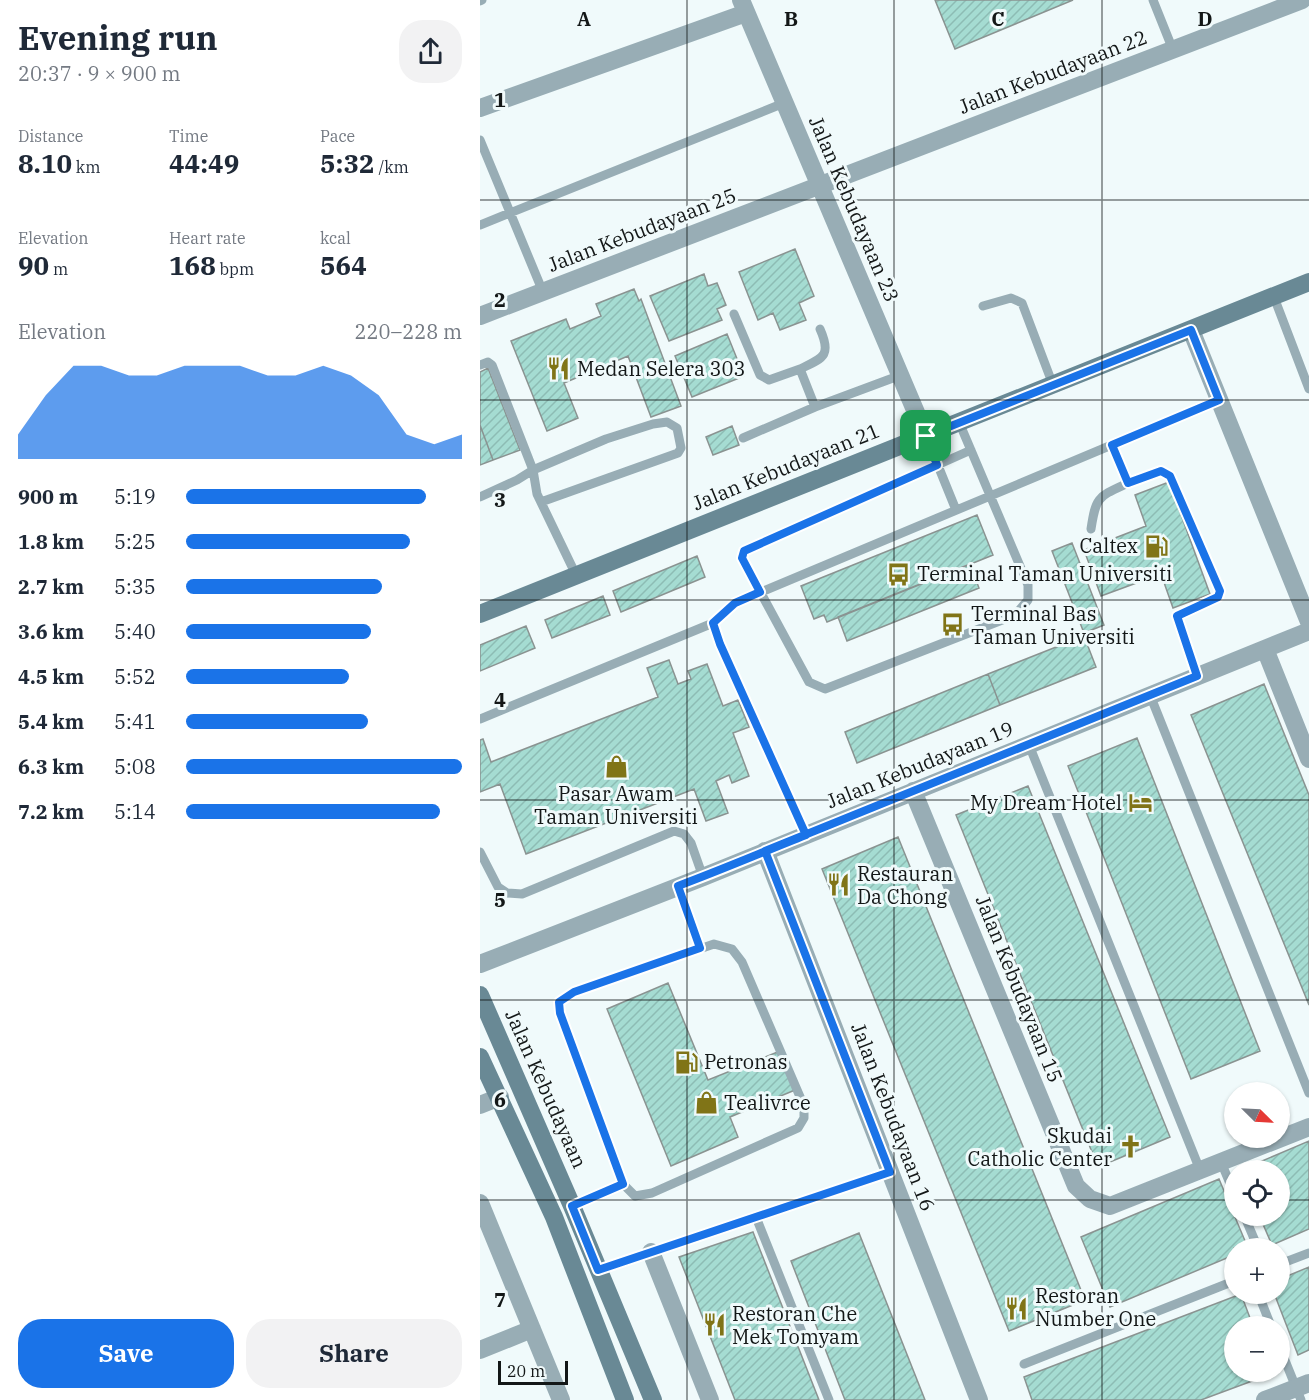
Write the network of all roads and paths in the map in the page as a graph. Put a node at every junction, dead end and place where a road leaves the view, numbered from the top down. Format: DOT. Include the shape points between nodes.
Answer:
graph roads {
  1 [pos="1153,0"];
  2 [pos="1302,0"];
  3 [pos="743,7"];
  4 [pos="1173,50"];
  5 [pos="784,103"];
  6 [pos="480,108"];
  7 [pos="480,140"];
  8 [pos="820,186"];
  9 [pos="511,213"];
  10 [pos="480,225"];
  11 [pos="1309,282"];
  12 [pos="543,292"];
  13 [pos="1274,297"];
  14 [pos="983,306"];
  15 [pos="734,314"];
  16 [pos="480,316"];
  17 [pos="820,329"];
  18 [pos="1191,330"];
  19 [pos="480,364"];
  20 [pos="800,369"];
  21 [pos="900,375"];
  22 [pos="1053,385"];
  23 [pos="1309,389"];
  24 [pos="1219,400"];
  25 [pos="815,407"];
  26 [pos="959,422"];
  27 [pos="926,436"];
  28 [pos="743,438"];
  29 [pos="1112,445"];
  30 [pos="971,450"];
  31 [pos="937,465"];
  32 [pos="533,470"];
  33 [pos="1128,483"];
  34 [pos="990,496"];
  35 [pos="480,497"];
  36 [pos="541,502"];
  37 [pos="956,510"];
  38 [pos="1091,529"];
  39 [pos="576,575"];
  40 [pos="760,592"];
  41 [pos="480,614"];
  42 [pos="1309,622"];
  43 [pos="713,623"];
  44 [pos="1309,631"];
  45 [pos="1264,649"];
  46 [pos="1197,676"];
  47 [pos="1150,695"];
  48 [pos="480,719"];
  49 [pos="1029,745"];
  50 [pos="1309,759"];
  51 [pos="913,791"];
  52 [pos="806,835"];
  53 [pos="765,851"];
  54 [pos="480,852"];
  55 [pos="703,877"];
  56 [pos="678,886"];
  57 [pos="700,948"];
  58 [pos="480,964"];
  59 [pos="480,995"];
  60 [pos="480,1057"];
  61 [pos="1309,1093"];
  62 [pos="500,1096"];
  63 [pos="480,1105"];
  64 [pos="1309,1127"];
  65 [pos="1221,1162"];
  66 [pos="1224,1169"];
  67 [pos="1200,1170"];
  68 [pos="890,1172"];
  69 [pos="623,1184"];
  70 [pos="480,1203"];
  71 [pos="572,1206"];
  72 [pos="756,1217"];
  73 [pos="651,1252"];
  74 [pos="1309,1253"];
  75 [pos="1290,1260"];
  76 [pos="598,1270"];
  77 [pos="1224,1285"];
  78 [pos="532,1329"];
  79 [pos="480,1350"];
  80 [pos="1024,1364"];
  81 [pos="1290,1367"];
  82 [pos="1302,1390"];
  83 [pos="561,1400"];
  84 [pos="625,1400"];
  85 [pos="653,1400"];
  86 [pos="710,1400"];
  87 [pos="829,1400"];
  88 [pos="980,1400"];
  89 [pos="1265,1400"];
  1 -- 4 [label="lane"];
  2 -- 4 [label="street, Jalan Kebudayaan 22"];
  3 -- 5 [label="street, Jalan Kebudayaan 23"];
  3 -- 6 [label="street"];
  4 -- 8 [label="street, Jalan Kebudayaan 22"];
  5 -- 8 [label="street, Jalan Kebudayaan 23"];
  5 -- 9 [label="lane"];
  7 -- 9 [label="lane"];
  8 -- 12 [label="street, Jalan Kebudayaan 25"];
  8 -- 21 [label="street, Jalan Kebudayaan 23"];
  9 -- 10 [label="lane"];
  9 -- 12 [label="lane"];
  11 -- 13 [label="street, Jalan Kebudayaan 21"];
  12 -- 16 [label="street, Jalan Kebudayaan 25"];
  13 -- 18 [label="street, Jalan Kebudayaan 21"];
  13 -- 23 [label="lane" via="1303,360"];
  14 -- 22 [label="lane" via="1011,298 1022,303"];
  15 -- 20 [label="lane" via="760,375 769,380"];
  17 -- 20 [label="lane" via="826,352"];
  18 -- 22 [label="street, Jalan Kebudayaan 21"];
  18 -- 24 [label="street"];
  19 -- 32 [label="lane" via="492,364"];
  20 -- 25 [label="lane"];
  21 -- 25 [label="lane"];
  21 -- 27 [label="street, Jalan Kebudayaan 23"];
  22 -- 26 [label="street, Jalan Kebudayaan 21"];
  24 -- 29 [label="lane"];
  24 -- 42 [label="street"];
  25 -- 28 [label="lane"];
  26 -- 27 [label="street, Jalan Kebudayaan 21"];
  26 -- 30 [label="lane"];
  27 -- 31 [label="lane"];
  27 -- 39 [label="street, Jalan Kebudayaan 21"];
  29 -- 33 [label="lane"];
  29 -- 34 [label="lane"];
  30 -- 31 [label="lane"];
  30 -- 34 [label="lane"];
  31 -- 37 [label="lane"];
  31 -- 40 [label="lane" via="744,551 742,558"];
  32 -- 35 [label="lane"];
  32 -- 36 [label="lane"];
  32 -- 36 [label="lane" via="653,424 667,422 677,428 681,440 678,453"];
  33 -- 38 [label="lane" via="1106,493 1095,504"];
  33 -- 46 [label="lane" via="1161,471 1170,476 1220,591 1218,597 1177,616"];
  34 -- 37 [label="lane"];
  34 -- 40 [label="lane" via="1028,585 1028,600 1015,615 825,689 809,682"];
  36 -- 39 [label="lane"];
  37 -- 40 [label="lane"];
  39 -- 41 [label="street, Jalan Kebudayaan 21"];
  40 -- 43 [label="lane" via="735,603"];
  43 -- 48 [label="lane"];
  43 -- 52 [label="lane"];
  44 -- 45 [label="street, Jalan Kebudayaan 19"];
  45 -- 46 [label="street, Jalan Kebudayaan 19"];
  45 -- 50 [label="street"];
  46 -- 47 [label="street, Jalan Kebudayaan 19"];
  47 -- 49 [label="street, Jalan Kebudayaan 19"];
  47 -- 61 [label="lane"];
  49 -- 51 [label="street, Jalan Kebudayaan 19"];
  49 -- 67 [label="lane"];
  51 -- 52 [label="street, Jalan Kebudayaan 19"];
  51 -- 67 [label="street, Jalan Kebudayaan 15" via="1076,1186 1090,1199 1110,1206"];
  52 -- 53 [label="street, Jalan Kebudayaan 19"];
  53 -- 55 [label="street, Jalan Kebudayaan 19"];
  53 -- 68 [label="street, Jalan Kebudayaan 16"];
  54 -- 55 [label="lane" via="498,886 507,893 522,894 674,831 684,834 691,843"];
  55 -- 56 [label="street, Jalan Kebudayaan 19"];
  56 -- 57 [label="lane"];
  56 -- 58 [label="street, Jalan Kebudayaan 19"];
  57 -- 69 [label="lane" via="574,992 559,1002"];
  57 -- 69 [label="lane" via="714,944 732,949 742,962 804,1106 804,1118 798,1128 652,1193 635,1196"];
  59 -- 71 [label="street, Jalan Kebudayaan"];
  60 -- 62 [label="street"];
  62 -- 63 [label="street"];
  62 -- 84 [label="street" via="554,1217"];
  64 -- 65 [label="street"];
  65 -- 66 [label="lane"];
  65 -- 67 [label="street"];
  68 -- 72 [label="lane"];
  68 -- 88 [label="street, Jalan Kebudayaan 16"];
  69 -- 71 [label="lane"];
  70 -- 78 [label="street"];
  71 -- 76 [label="street, Jalan Kebudayaan"];
  72 -- 73 [label="lane"];
  72 -- 87 [label="lane"];
  73 -- 76 [label="lane"];
  73 -- 86 [label="street"];
  74 -- 75 [label="lane"];
  76 -- 85 [label="street, Jalan Kebudayaan"];
  77 -- 80 [label="lane"];
  78 -- 79 [label="street"];
  78 -- 83 [label="street"];
  81 -- 82 [label="lane"];
  82 -- 89 [label="street"];
}
